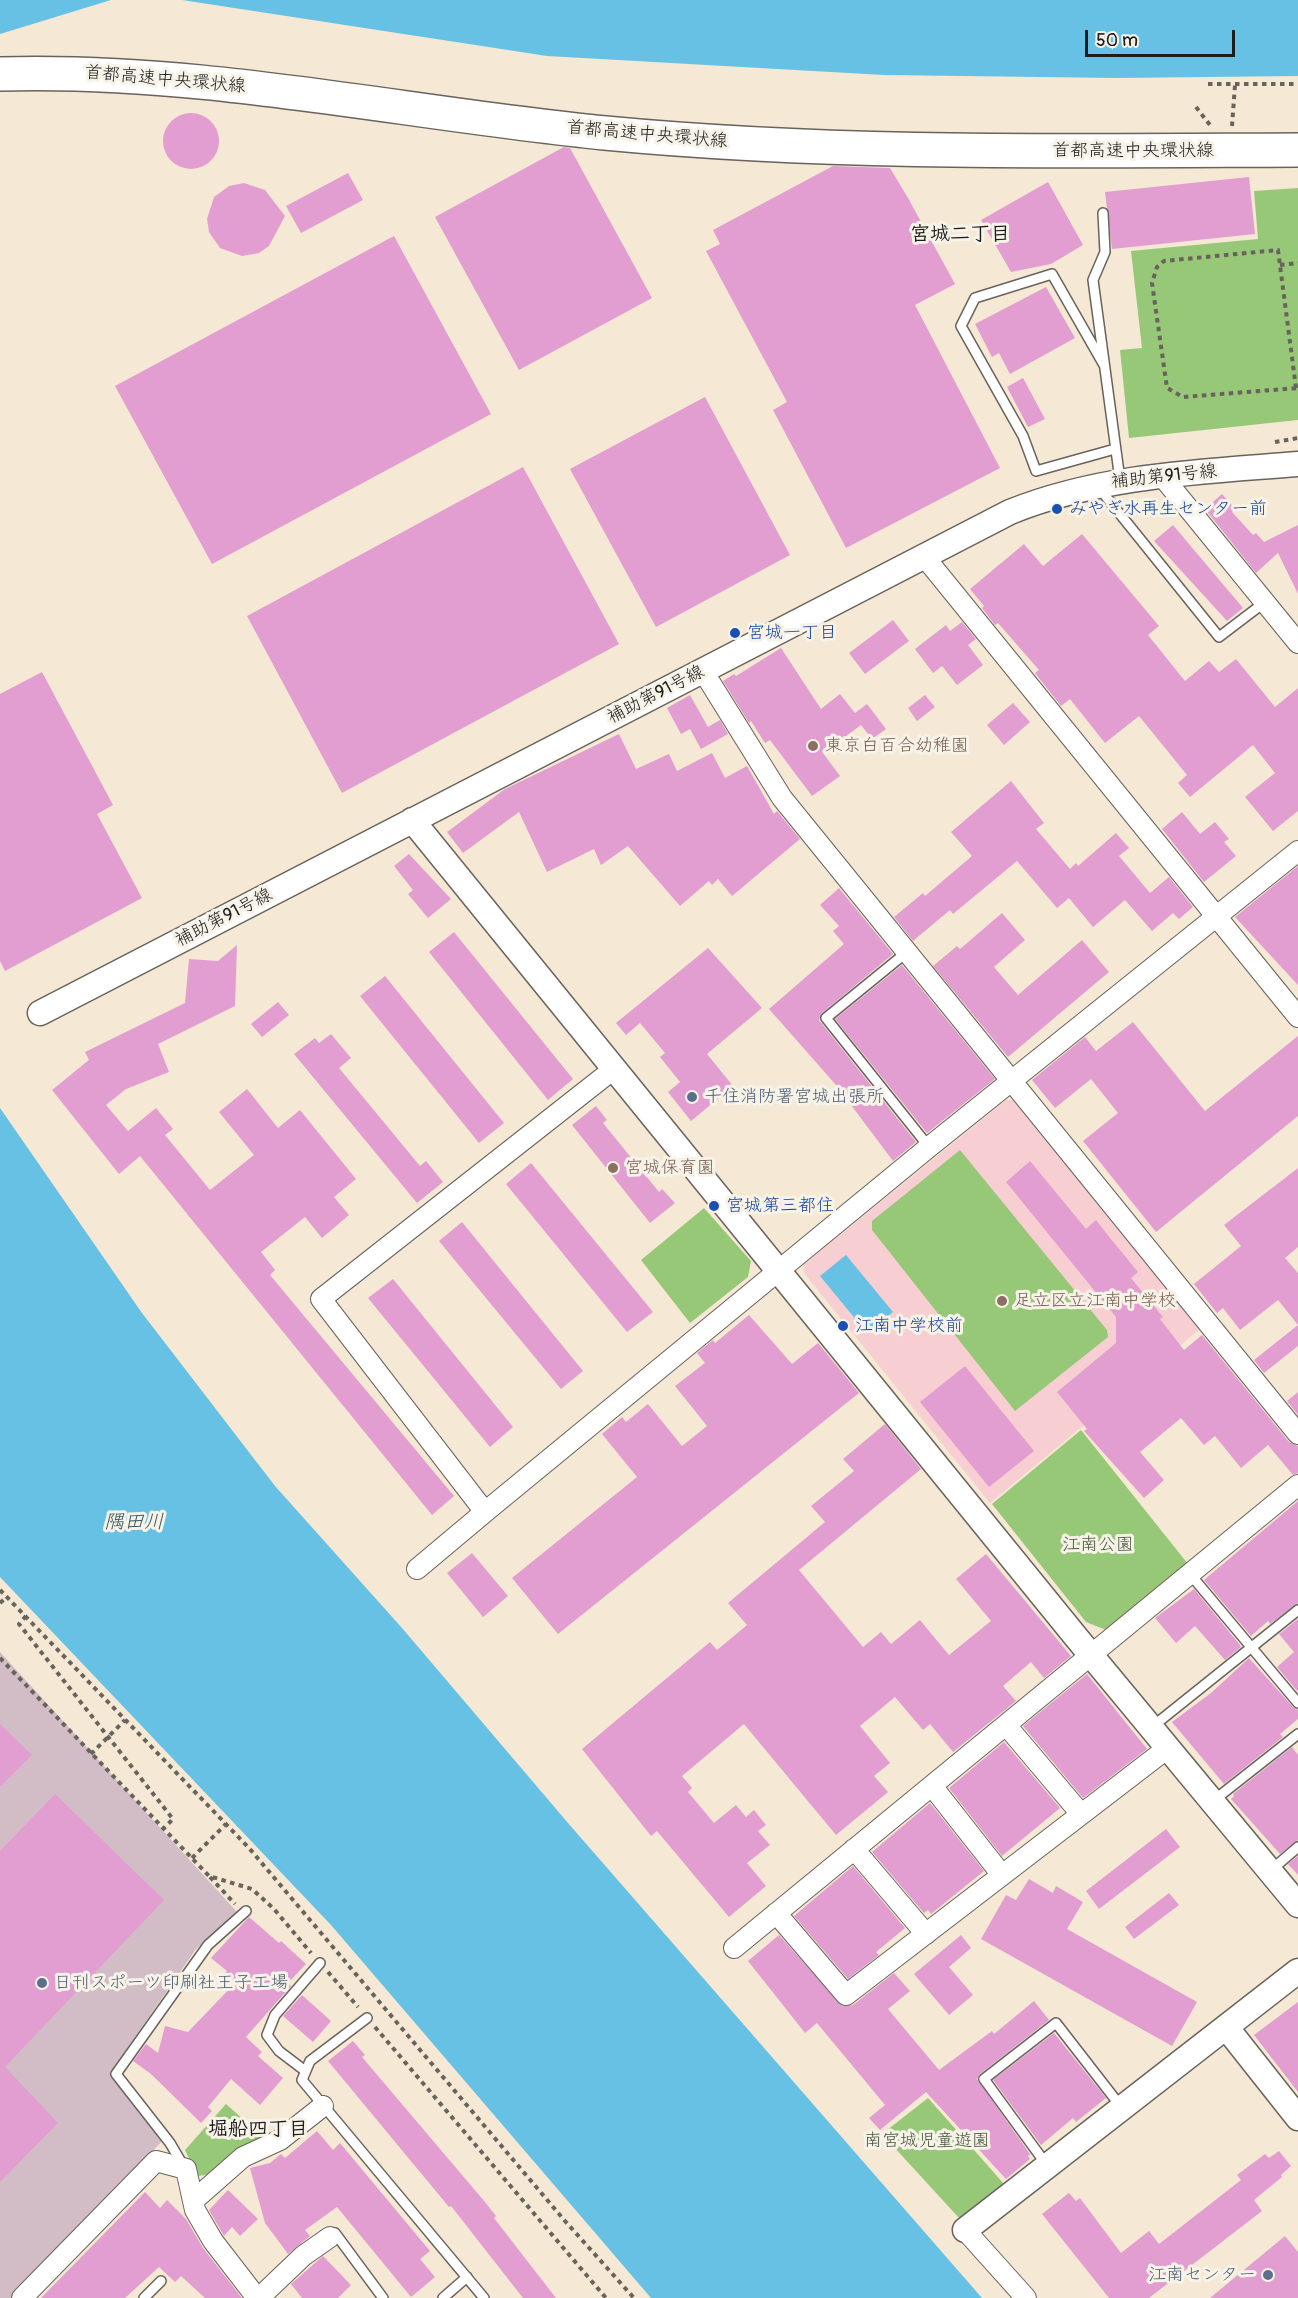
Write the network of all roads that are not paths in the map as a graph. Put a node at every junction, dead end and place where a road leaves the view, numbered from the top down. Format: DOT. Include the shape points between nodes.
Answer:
graph roads {
  1 [pos="0,65"];
  2 [pos="0,74"];
  3 [pos="1298,142"];
  4 [pos="1298,150"];
  5 [pos="1103,213"];
  6 [pos="1104,365"];
  7 [pos="1115,449"];
  8 [pos="1298,464"];
  9 [pos="1162,476"];
  10 [pos="1120,480"];
  11 [pos="1096,485"];
  12 [pos="922,555"];
  13 [pos="1265,602"];
  14 [pos="1298,643"];
  15 [pos="703,671"];
  16 [pos="412,820"];
  17 [pos="1298,851"];
  18 [pos="1216,918"];
  19 [pos="907,952"];
  20 [pos="40,1013"];
  21 [pos="1298,1017"];
  22 [pos="615,1068"];
  23 [pos="1011,1081"];
  24 [pos="929,1147"];
  25 [pos="779,1271"];
  26 [pos="1298,1434"];
  27 [pos="1298,1485"];
  28 [pos="485,1512"];
  29 [pos="417,1569"];
  30 [pos="1190,1574"];
  31 [pos="1298,1610"];
  32 [pos="1251,1648"];
  33 [pos="1090,1654"];
  34 [pos="1298,1703"];
  35 [pos="1006,1725"];
  36 [pos="1152,1727"];
  37 [pos="1298,1734"];
  38 [pos="1169,1747"];
  39 [pos="932,1786"];
  40 [pos="1213,1801"];
  41 [pos="1081,1814"];
  42 [pos="1298,1847"];
  43 [pos="854,1850"];
  44 [pos="1270,1871"];
  45 [pos="1002,1875"];
  46 [pos="1298,1905"];
  47 [pos="246,1911"];
  48 [pos="776,1913"];
  49 [pos="926,1934"];
  50 [pos="734,1948"];
  51 [pos="320,1963"];
  52 [pos="1298,1971"];
  53 [pos="367,2018"];
  54 [pos="1226,2027"];
  55 [pos="304,2070"];
  56 [pos="323,2106"];
  57 [pos="1122,2108"];
  58 [pos="1298,2118"];
  59 [pos="1048,2166"];
  60 [pos="186,2169"];
  61 [pos="193,2201"];
  62 [pos="965,2230"];
  63 [pos="330,2237"];
  64 [pos="467,2277"];
  65 [pos="161,2281"];
  66 [pos="22,2298"];
  67 [pos="144,2298"];
  68 [pos="260,2298"];
  69 [pos="383,2298"];
  70 [pos="443,2298"];
  71 [pos="484,2298"];
  72 [pos="1026,2298"];
  1 -- 3 [label="highway, 首都高速中央環状線" via="82,64 186,71 586,122 809,139"];
  2 -- 4 [label="highway, 首都高速中央環状線" via="82,72 182,79 497,121 808,147 901,151"];
  5 -- 6 [label="lane" via="1105,252 1093,280"];
  6 -- 7 [label="lane"];
  6 -- 7 [label="lane" via="1052,273 975,298 961,326 1023,436 1036,471"];
  7 -- 10 [label="lane"];
  8 -- 9 [label="street, 補助第91号線"];
  9 -- 10 [label="street, 補助第91号線"];
  9 -- 13 [label="street"];
  10 -- 11 [label="street, 補助第91号線"];
  11 -- 12 [label="street, 補助第91号線" via="1041,499"];
  11 -- 13 [label="lane" via="1219,637"];
  12 -- 15 [label="street, 補助第91号線"];
  12 -- 18 [label="street"];
  13 -- 14 [label="street"];
  15 -- 16 [label="street, 補助第91号線"];
  15 -- 19 [label="street" via="782,798"];
  16 -- 20 [label="street, 補助第91号線"];
  16 -- 22 [label="street"];
  17 -- 18 [label="street"];
  18 -- 21 [label="street"];
  18 -- 23 [label="street"];
  19 -- 23 [label="street"];
  19 -- 24 [label="lane" via="826,1018"];
  22 -- 25 [label="street"];
  22 -- 28 [label="street" via="321,1299"];
  23 -- 24 [label="street"];
  23 -- 26 [label="street"];
  24 -- 25 [label="street"];
  25 -- 28 [label="street"];
  25 -- 33 [label="street"];
  27 -- 30 [label="street"];
  28 -- 29 [label="street"];
  30 -- 32 [label="lane"];
  30 -- 33 [label="street"];
  31 -- 32 [label="lane"];
  32 -- 34 [label="lane"];
  32 -- 36 [label="lane"];
  33 -- 35 [label="street"];
  33 -- 36 [label="street"];
  35 -- 39 [label="street"];
  35 -- 41 [label="street"];
  36 -- 38 [label="street"];
  37 -- 40 [label="lane"];
  38 -- 40 [label="street"];
  38 -- 41 [label="street"];
  39 -- 43 [label="street"];
  39 -- 45 [label="street"];
  40 -- 44 [label="street"];
  41 -- 45 [label="street"];
  42 -- 44 [label="lane"];
  43 -- 48 [label="street"];
  43 -- 49 [label="street"];
  44 -- 46 [label="street"];
  45 -- 49 [label="street"];
  47 -- 60 [label="lane" via="208,1945 116,2074"];
  48 -- 49 [label="street" via="846,1995"];
  48 -- 50 [label="street"];
  51 -- 55 [label="lane" via="275,2015 267,2035 279,2051"];
  52 -- 54 [label="street"];
  53 -- 55 [label="lane" via="310,2061"];
  54 -- 57 [label="street"];
  54 -- 58 [label="street"];
  55 -- 56 [label="lane" via="302,2080"];
  56 -- 61 [label="street" via="280,2140 243,2157"];
  56 -- 64 [label="lane"];
  57 -- 59 [label="street"];
  57 -- 59 [label="lane" via="1056,2023 984,2079"];
  59 -- 62 [label="street"];
  60 -- 61 [label="street"];
  60 -- 66 [label="street" via="156,2162"];
  61 -- 68 [label="street" via="213,2241"];
  62 -- 72 [label="street"];
  63 -- 68 [label="street" via="303,2256"];
  63 -- 69 [label="lane" via="335,2233"];
  64 -- 70 [label="lane"];
  64 -- 71 [label="lane"];
  65 -- 67 [label="lane"];
}
